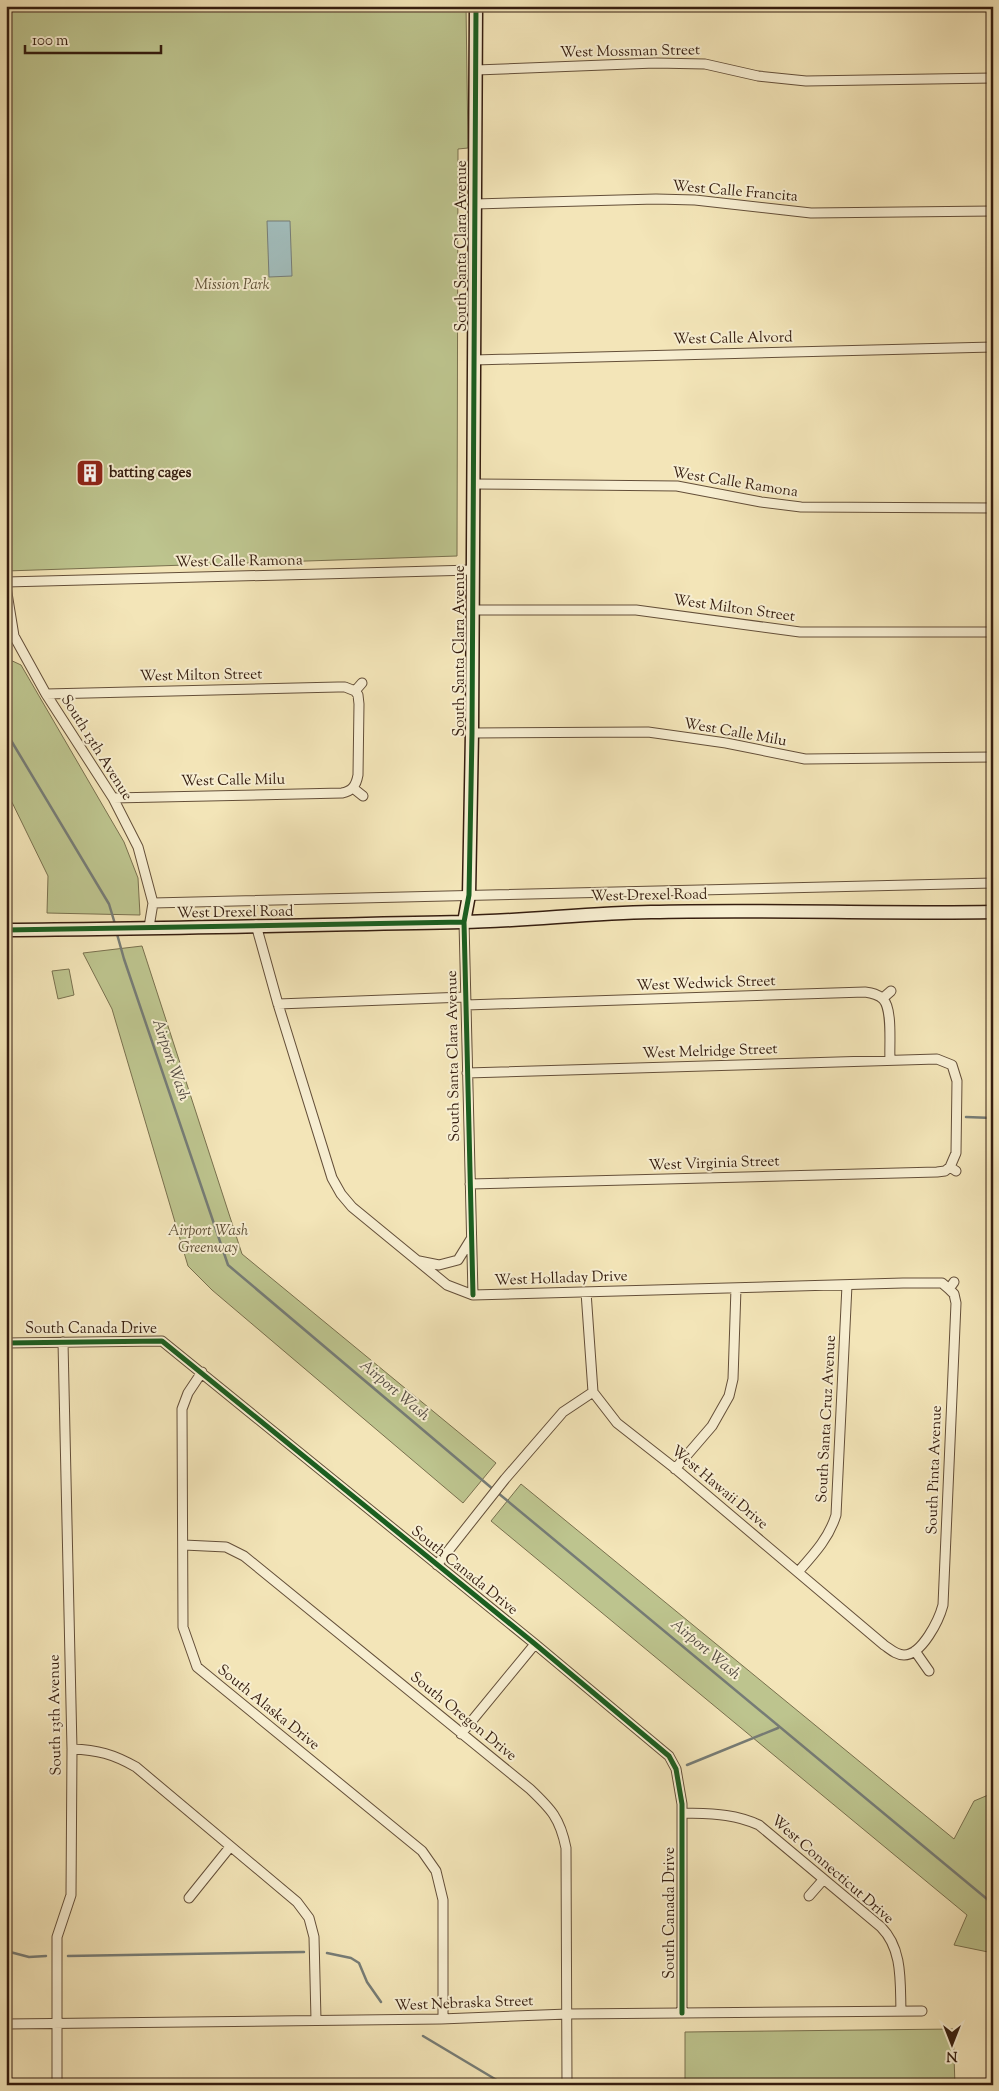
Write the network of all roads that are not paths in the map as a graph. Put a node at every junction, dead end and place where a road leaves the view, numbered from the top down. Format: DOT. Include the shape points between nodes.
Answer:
graph roads {
  1 [pos="476,6"];
  2 [pos="476,70"];
  3 [pos="993,78"];
  4 [pos="475,204"];
  5 [pos="993,211"];
  6 [pos="993,347"];
  7 [pos="474,360"];
  8 [pos="473,484"];
  9 [pos="993,508"];
  10 [pos="473,570"];
  11 [pos="6,582"];
  12 [pos="6,587"];
  13 [pos="473,610"];
  14 [pos="993,632"];
  15 [pos="362,683"];
  16 [pos="355,691"];
  17 [pos="46,694"];
  18 [pos="472,733"];
  19 [pos="993,757"];
  20 [pos="353,788"];
  21 [pos="363,796"];
  22 [pos="113,798"];
  23 [pos="993,883"];
  24 [pos="469,895"];
  25 [pos="153,903"];
  26 [pos="993,912"];
  27 [pos="464,922"];
  28 [pos="256,925"];
  29 [pos="149,928"];
  30 [pos="6,930"];
  31 [pos="891,990"];
  32 [pos="883,998"];
  33 [pos="466,1001"];
  34 [pos="278,1004"];
  35 [pos="890,1060"];
  36 [pos="467,1073"];
  37 [pos="953,1169"];
  38 [pos="470,1184"];
  39 [pos="472,1237"];
  40 [pos="417,1260"];
  41 [pos="847,1286"];
  42 [pos="952,1286"];
  43 [pos="736,1288"];
  44 [pos="586,1292"];
  45 [pos="473,1295"];
  46 [pos="63,1342"];
  47 [pos="6,1343"];
  48 [pos="202,1372"];
  49 [pos="593,1392"];
  50 [pos="675,1469"];
  51 [pos="184,1545"];
  52 [pos="437,1566"];
  53 [pos="798,1572"];
  54 [pos="534,1644"];
  55 [pos="914,1652"];
  56 [pos="929,1671"];
  57 [pos="461,1734"];
  58 [pos="72,1749"];
  59 [pos="682,1813"];
  60 [pos="230,1847"];
  61 [pos="823,1880"];
  62 [pos="809,1896"];
  63 [pos="189,1898"];
  64 [pos="922,2011"];
  65 [pos="900,2012"];
  66 [pos="682,2013"];
  67 [pos="568,2014"];
  68 [pos="443,2019"];
  69 [pos="316,2020"];
  70 [pos="6,2024"];
  71 [pos="56,2024"];
  72 [pos="57,2085"];
  73 [pos="567,2085"];
  1 -- 2 [label="street, South Santa Clara Avenue"];
  2 -- 3 [label="street, West Mossman Street" via="655,63 705,64 758,76 806,81"];
  2 -- 4 [label="street, South Santa Clara Avenue"];
  4 -- 5 [label="street, West Calle Francita" via="656,199 811,213"];
  4 -- 7 [label="street, South Santa Clara Avenue"];
  6 -- 7 [label="street, West Calle Alvord"];
  7 -- 8 [label="street, South Santa Clara Avenue"];
  8 -- 9 [label="street, West Calle Ramona" via="677,486 801,507"];
  8 -- 10 [label="street, South Santa Clara Avenue"];
  10 -- 11 [label="street, West Calle Ramona"];
  10 -- 13 [label="street, South Santa Clara Avenue"];
  12 -- 17 [label="street, South 13th Avenue" via="14,636"];
  13 -- 14 [label="street, West Milton Street" via="636,610 800,632"];
  13 -- 18 [label="street, South Santa Clara Avenue"];
  15 -- 16 [label="street"];
  16 -- 17 [label="street, West Milton Street" via="338,687"];
  16 -- 20 [label="street" via="358,698 358,776"];
  17 -- 22 [label="street, South 13th Avenue"];
  18 -- 19 [label="street, West Calle Milu" via="648,732 805,759"];
  18 -- 24 [label="street, South Santa Clara Avenue"];
  20 -- 21 [label="street"];
  20 -- 22 [label="street, West Calle Milu" via="342,792"];
  22 -- 25 [label="street, South 13th Avenue" via="138,847"];
  23 -- 24 [label="street, West Drexel Road"];
  24 -- 25 [label="street, West Drexel Road"];
  24 -- 27 [label="street, South Santa Clara Avenue"];
  25 -- 29 [label="street, South 13th Avenue"];
  26 -- 27 [label="street, West Drexel Road" via="899,914 766,910 597,913"];
  27 -- 28 [label="street, West Drexel Road"];
  27 -- 33 [label="street, South Santa Clara Avenue"];
  28 -- 29 [label="street, West Drexel Road"];
  28 -- 34 [label="street, West Holladay Drive"];
  29 -- 30 [label="street, West Drexel Road"];
  31 -- 32 [label="street"];
  32 -- 33 [label="street, West Wedwick Street" via="865,992"];
  32 -- 35 [label="street" via="888,1006"];
  33 -- 34 [label="street, West Wedwick Street"];
  33 -- 36 [label="street, South Santa Clara Avenue"];
  34 -- 40 [label="street, West Holladay Drive" via="332,1178 340,1194"];
  35 -- 36 [label="street, West Melridge Street"];
  35 -- 37 [label="street, West Melridge Street" via="956,1061 956,1152"];
  36 -- 38 [label="street, South Santa Clara Avenue"];
  37 -- 38 [label="street, West Virginia Street" via="937,1172"];
  38 -- 39 [label="street, South Santa Clara Avenue"];
  39 -- 40 [label="street" via="458,1260 439,1265"];
  39 -- 45 [label="street, South Santa Clara Avenue"];
  40 -- 45 [label="street, West Holladay Drive" via="447,1285"];
  41 -- 42 [label="street, West Holladay Drive" via="934,1283"];
  41 -- 43 [label="street, West Holladay Drive"];
  41 -- 53 [label="street, South Santa Cruz Avenue" via="836,1516 821,1546"];
  42 -- 55 [label="street, South Pinta Avenue" via="956,1302 943,1605 927,1638"];
  43 -- 44 [label="street, West Holladay Drive"];
  43 -- 50 [label="street" via="729,1396 712,1426"];
  44 -- 45 [label="street, West Holladay Drive"];
  44 -- 49 [label="street"];
  46 -- 47 [label="street, South Canada Drive"];
  46 -- 48 [label="street, South Canada Drive" via="162,1341"];
  46 -- 58 [label="street, South 13th Avenue"];
  48 -- 51 [label="street, South Alaska Drive" via="182,1409"];
  48 -- 52 [label="street, South Canada Drive"];
  49 -- 50 [label="street, West Hawaii Drive" via="617,1423"];
  49 -- 52 [label="street" via="563,1412"];
  50 -- 53 [label="street, West Hawaii Drive"];
  51 -- 57 [label="street, South Oregon Drive" via="226,1548 244,1556"];
  51 -- 68 [label="street, South Alaska Drive" via="183,1627 197,1667 422,1851 436,1871 443,1900"];
  52 -- 54 [label="street, South Canada Drive"];
  53 -- 55 [label="street, West Hawaii Drive" via="894,1652 902,1655"];
  54 -- 57 [label="street"];
  54 -- 59 [label="street, South Canada Drive" via="669,1756 676,1769"];
  55 -- 56 [label="street"];
  57 -- 67 [label="street, South Oregon Drive" via="530,1789 548,1806 560,1824 566,1848"];
  58 -- 60 [label="street" via="96,1750 136,1767"];
  58 -- 71 [label="street, South 13th Avenue" via="71,1895 56,1937"];
  59 -- 61 [label="street, West Connecticut Drive" via="728,1814 759,1825"];
  59 -- 66 [label="street, South Canada Drive"];
  60 -- 63 [label="street"];
  60 -- 69 [label="street" via="297,1902 309,1918 314,1947"];
  61 -- 62 [label="street"];
  61 -- 65 [label="street, West Connecticut Drive" via="881,1927 894,1944 900,1967"];
  64 -- 65 [label="street, West Nebraska Street"];
  65 -- 66 [label="street, West Nebraska Street"];
  66 -- 67 [label="street, West Nebraska Street"];
  67 -- 68 [label="street, West Nebraska Street"];
  67 -- 73 [label="street, South Oregon Drive"];
  68 -- 69 [label="street, West Nebraska Street"];
  69 -- 71 [label="street, West Nebraska Street"];
  70 -- 71 [label="street, West Nebraska Street"];
  71 -- 72 [label="street, South 13th Avenue"];
}
